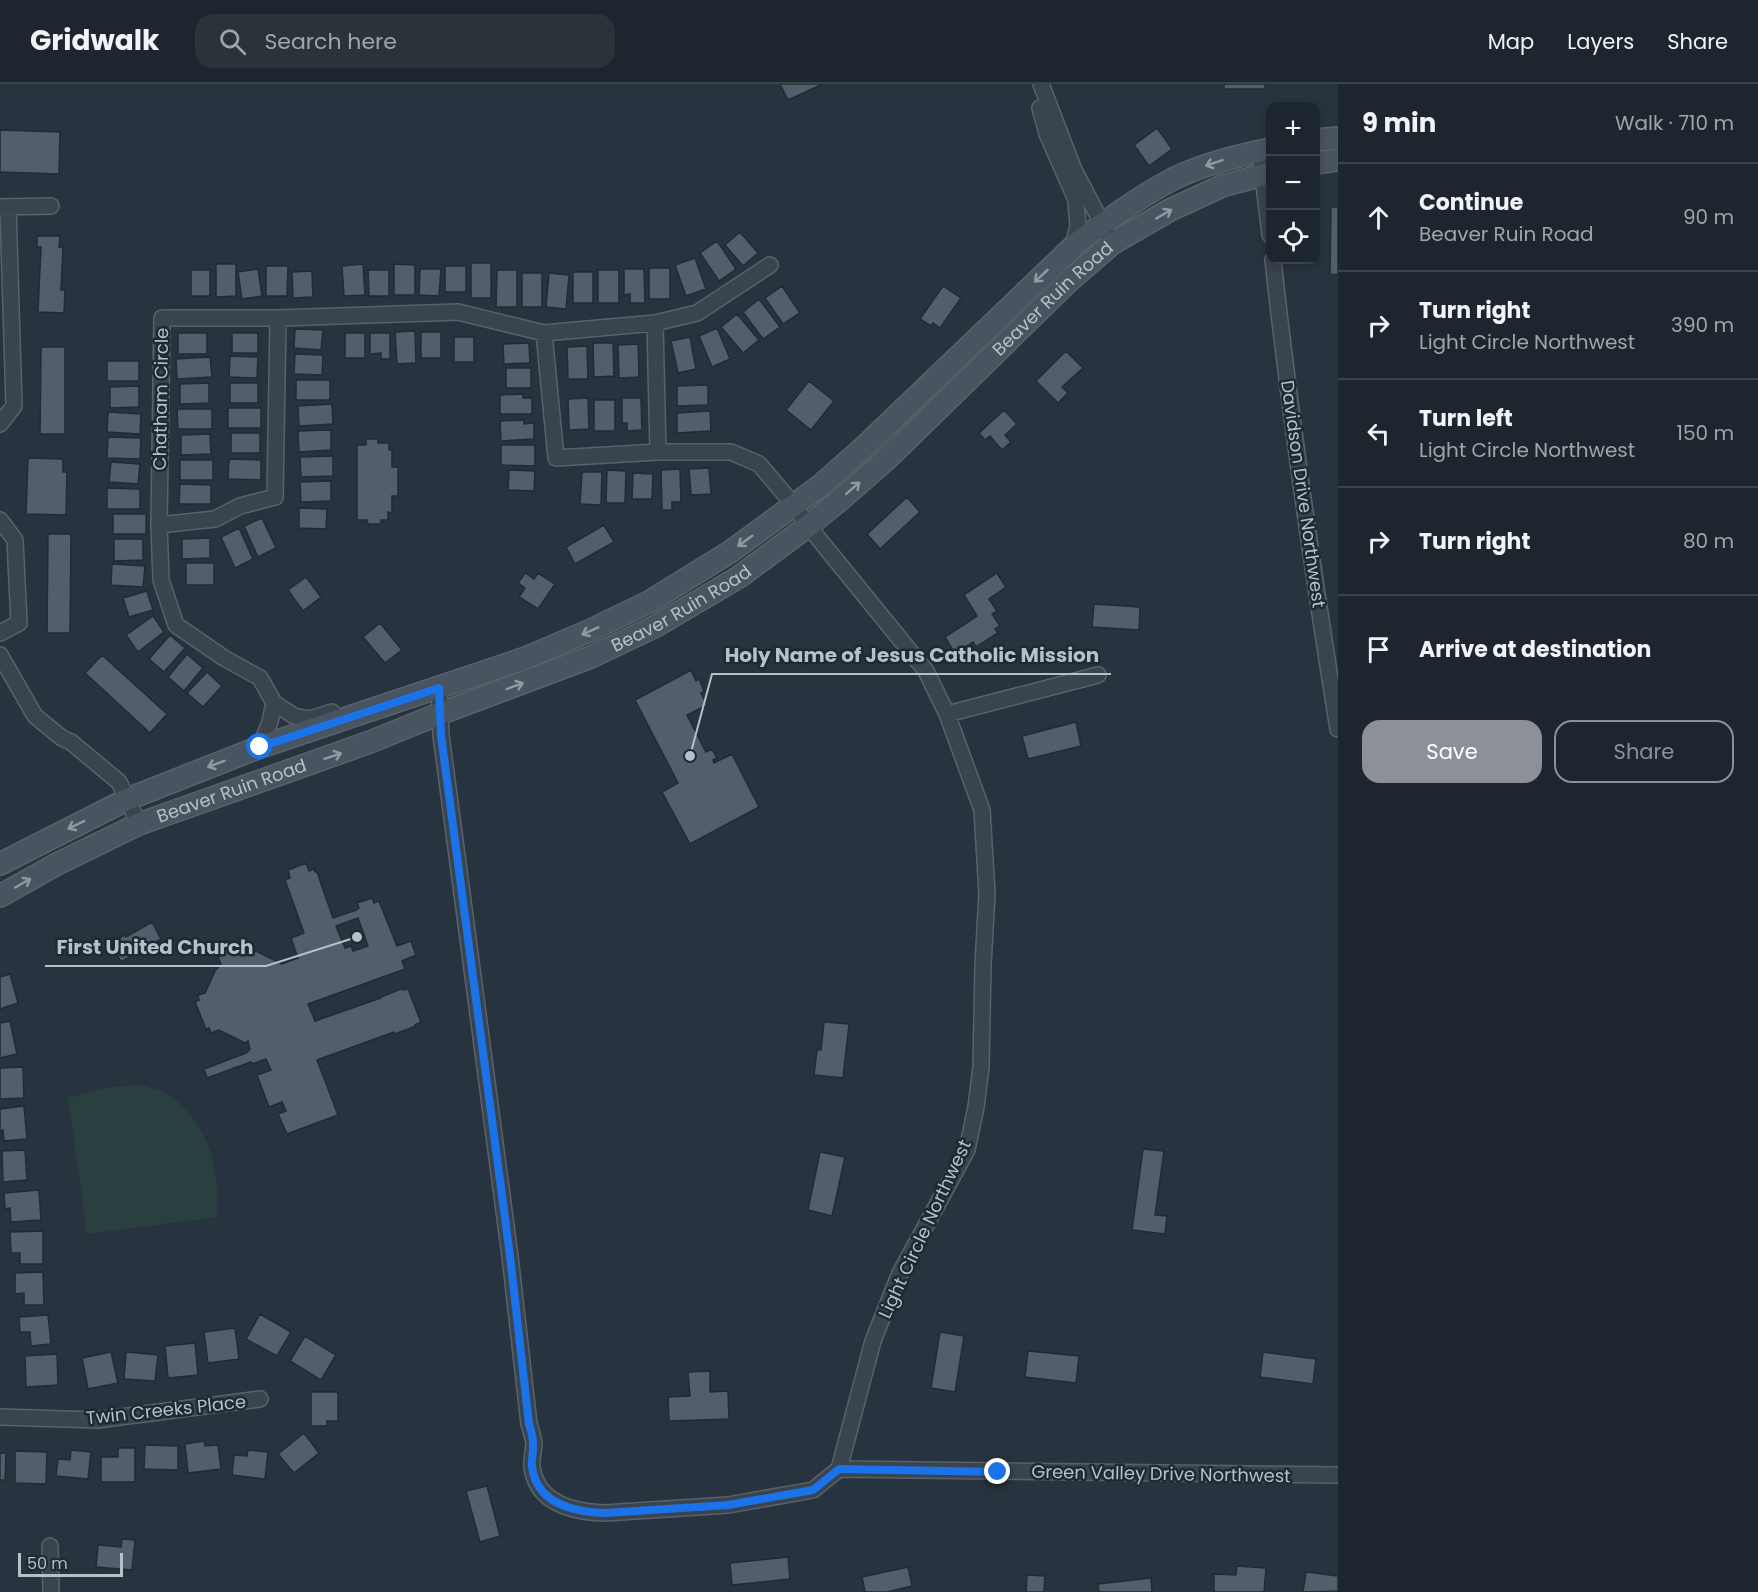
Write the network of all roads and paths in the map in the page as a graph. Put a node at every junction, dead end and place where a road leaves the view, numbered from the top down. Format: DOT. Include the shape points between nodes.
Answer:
graph roads {
  1 [pos="1039,84"];
  2 [pos="1338,138"];
  3 [pos="1320,140"];
  4 [pos="1265,150"];
  5 [pos="1338,160"];
  6 [pos="1320,163"];
  7 [pos="1266,174"];
  8 [pos="51,206"];
  9 [pos="4,207"];
  10 [pos="1101,224"];
  11 [pos="1113,243"];
  12 [pos="1073,246"];
  13 [pos="1273,264"];
  14 [pos="770,266"];
  15 [pos="278,318"];
  16 [pos="655,323"];
  17 [pos="544,333"];
  18 [pos="0,424"];
  19 [pos="658,452"];
  20 [pos="793,507"];
  21 [pos="0,520"];
  22 [pos="159,525"];
  23 [pos="808,526"];
  24 [pos="0,633"];
  25 [pos="0,655"];
  26 [pos="1098,675"];
  27 [pos="439,688"];
  28 [pos="274,703"];
  29 [pos="439,714"];
  30 [pos="947,714"];
  31 [pos="352,717"];
  32 [pos="1338,729"];
  33 [pos="260,747"];
  34 [pos="128,799"];
  35 [pos="139,824"];
  36 [pos="0,864"];
  37 [pos="0,896"];
  38 [pos="260,1399"];
  39 [pos="0,1417"];
  40 [pos="839,1469"];
  41 [pos="1338,1476"];
  42 [pos="50,1546"];
  43 [pos="51,1592"];
  1 -- 10 [label="street"];
  1 -- 12 [label="street" via="1038,102 1047,134 1076,200 1078,226"];
  2 -- 3 [label="main road"];
  4 -- 10 [label="main road, Beaver Ruin Road, one-way" via="1230,158 1175,179"];
  5 -- 6 [label="main road"];
  11 -- 7 [label="main road, Beaver Ruin Road, one-way" via="1222,186"];
  8 -- 9 [label="street"];
  9 -- 18 [label="street" via="14,406"];
  10 -- 11 [label="street"];
  10 -- 12 [label="main road, Beaver Ruin Road"];
  23 -- 11 [label="main road, Beaver Ruin Road, one-way" via="888,458"];
  12 -- 20 [label="main road, Beaver Ruin Road, one-way" via="862,450"];
  13 -- 32 [label="street, Davidson Drive Northwest" via="1314,580"];
  14 -- 16 [label="street, Chatham Circle" via="697,313"];
  15 -- 17 [label="street, Chatham Circle" via="458,312"];
  15 -- 22 [label="street" via="275,497 240,506 215,519"];
  15 -- 22 [label="street, Chatham Circle" via="162,318"];
  16 -- 17 [label="street, Chatham Circle"];
  16 -- 19 [label="street"];
  17 -- 19 [label="street" via="556,458"];
  19 -- 20 [label="street" via="730,452 759,464"];
  20 -- 23 [label="street, Light Circle Northwest"];
  20 -- 27 [label="main road, Beaver Ruin Road, one-way" via="649,602 523,659"];
  21 -- 24 [label="street" via="15,540 19,623"];
  22 -- 28 [label="street, Chatham Circle" via="161,580 176,625 260,678"];
  29 -- 23 [label="main road, Beaver Ruin Road, one-way" via="591,657 656,626 738,578"];
  23 -- 30 [label="street, Light Circle Northwest" via="926,671"];
  25 -- 34 [label="street" via="35,716 113,776"];
  26 -- 30 [label="street"];
  27 -- 29 [label="street"];
  27 -- 31 [label="main road, Beaver Ruin Road"];
  28 -- 31 [label="street" via="294,716 310,719 342,709"];
  28 -- 33 [label="street"];
  35 -- 29 [label="main road, Beaver Ruin Road, one-way"];
  29 -- 40 [label="street" via="534,1443 532,1467 538,1487 555,1503 605,1513 728,1505 813,1490"];
  30 -- 40 [label="street, Light Circle Northwest" via="982,810 987,894 976,1107 967,1150 900,1273 873,1341"];
  31 -- 33 [label="main road, Beaver Ruin Road"];
  33 -- 34 [label="main road, Beaver Ruin Road, one-way"];
  34 -- 35 [label="street"];
  34 -- 36 [label="main road, Beaver Ruin Road, one-way"];
  37 -- 35 [label="main road, Beaver Ruin Road, one-way"];
  38 -- 39 [label="street, Twin Creeks Place" via="97,1420"];
  40 -- 41 [label="street, Green Valley Drive Northwest"];
  42 -- 43 [label="street"];
}
